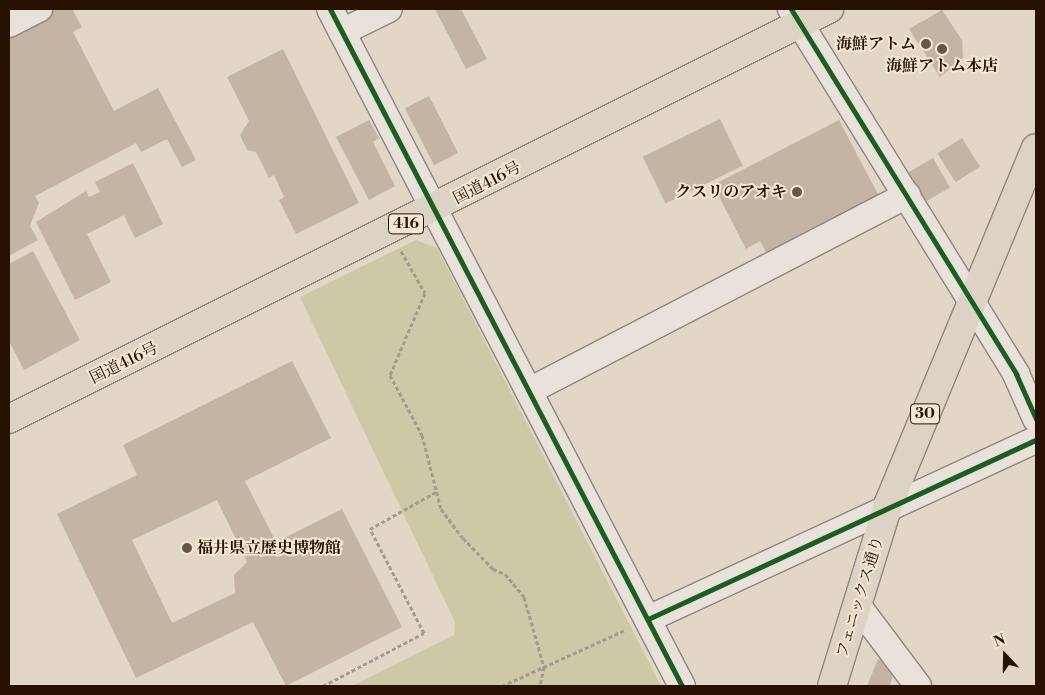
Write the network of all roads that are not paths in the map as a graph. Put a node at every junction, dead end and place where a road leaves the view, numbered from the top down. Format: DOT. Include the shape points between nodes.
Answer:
graph roads {
  1 [pos="39,9"];
  2 [pos="330,9"];
  3 [pos="389,9"];
  4 [pos="829,9"];
  5 [pos="796,16"];
  6 [pos="9,24"];
  7 [pos="342,32"];
  8 [pos="1036,148"];
  9 [pos="907,195"];
  10 [pos="435,210"];
  11 [pos="972,300"];
  12 [pos="529,391"];
  13 [pos="9,419"];
  14 [pos="1036,419"];
  15 [pos="1036,440"];
  16 [pos="888,505"];
  17 [pos="858,606"];
  18 [pos="648,619"];
  19 [pos="682,686"];
  20 [pos="832,686"];
  21 [pos="918,686"];
  1 -- 6 [label="street"];
  2 -- 7 [label="street"];
  3 -- 7 [label="street"];
  4 -- 5 [label="main road, 国道416号 / 416"];
  5 -- 9 [label="street"];
  5 -- 10 [label="main road, 国道416号 / 416"];
  7 -- 10 [label="street"];
  8 -- 11 [label="main road, フェニックス通り / 30"];
  9 -- 11 [label="street"];
  9 -- 12 [label="street"];
  10 -- 12 [label="street"];
  10 -- 13 [label="main road, 国道416号 / 416"];
  11 -- 14 [label="street" via="1016,374"];
  11 -- 16 [label="main road, フェニックス通り / 30"];
  12 -- 18 [label="street"];
  15 -- 16 [label="street"];
  16 -- 17 [label="main road, フェニックス通り / 30"];
  16 -- 18 [label="street"];
  17 -- 20 [label="main road, フェニックス通り / 30"];
  17 -- 21 [label="street"];
  18 -- 19 [label="street"];
}
